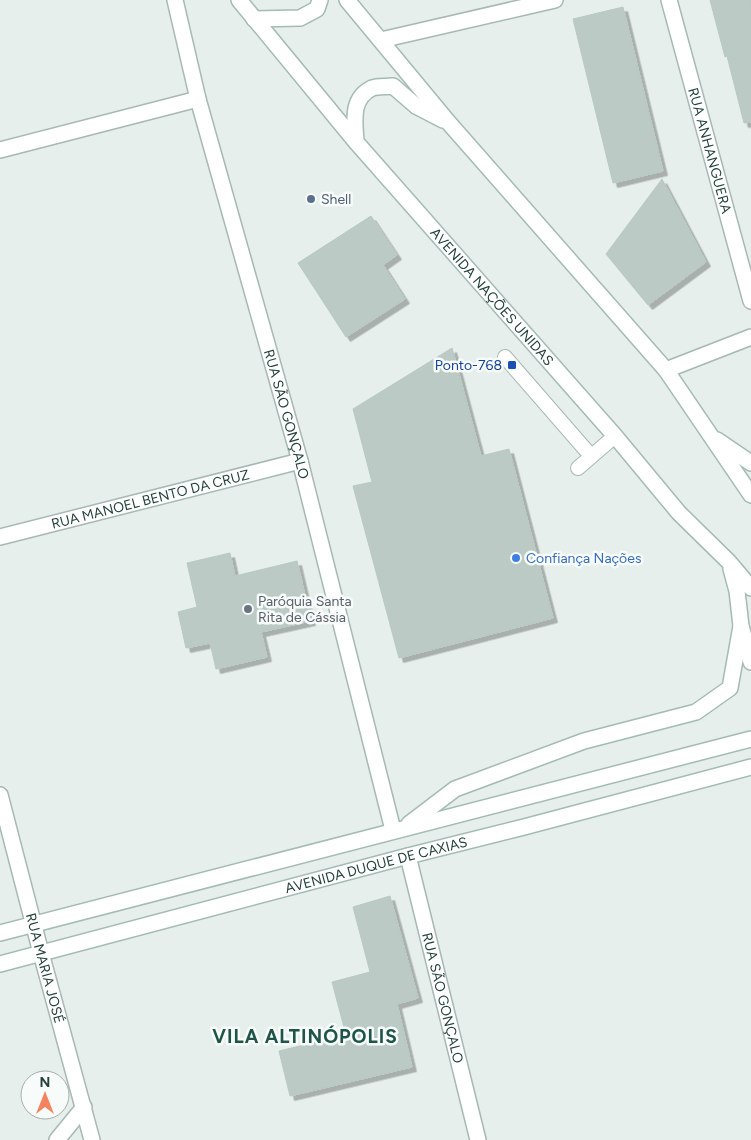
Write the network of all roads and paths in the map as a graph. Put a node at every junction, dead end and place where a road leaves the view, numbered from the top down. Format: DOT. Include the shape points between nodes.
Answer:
graph roads {
  1 [pos="175,0"];
  2 [pos="239,0"];
  3 [pos="320,0"];
  4 [pos="347,0"];
  5 [pos="555,0"];
  6 [pos="669,0"];
  7 [pos="254,19"];
  8 [pos="381,40"];
  9 [pos="198,99"];
  10 [pos="449,123"];
  11 [pos="356,142"];
  12 [pos="0,150"];
  13 [pos="751,301"];
  14 [pos="751,337"];
  15 [pos="506,357"];
  16 [pos="666,370"];
  17 [pos="615,436"];
  18 [pos="711,436"];
  19 [pos="591,456"];
  20 [pos="300,461"];
  21 [pos="751,463"];
  22 [pos="578,468"];
  23 [pos="751,495"];
  24 [pos="0,537"];
  25 [pos="729,562"];
  26 [pos="751,588"];
  27 [pos="741,626"];
  28 [pos="751,662"];
  29 [pos="751,739"];
  30 [pos="751,767"];
  31 [pos="0,795"];
  32 [pos="398,829"];
  33 [pos="408,856"];
  34 [pos="34,924"];
  35 [pos="0,933"];
  36 [pos="41,953"];
  37 [pos="0,964"];
  38 [pos="84,1107"];
  39 [pos="57,1140"];
  40 [pos="92,1140"];
  41 [pos="478,1140"];
  1 -- 9 [label="main road, RUA SÃO GONÇALO"];
  2 -- 7 [label="main road, AVENIDA NAÇÕES UNIDAS"];
  3 -- 7 [label="main road" via="318,9 300,18"];
  4 -- 8 [label="main road"];
  5 -- 8 [label="main road"];
  6 -- 13 [label="main road, RUA ANHANGUERA"];
  7 -- 11 [label="main road, AVENIDA NAÇÕES UNIDAS"];
  8 -- 10 [label="main road"];
  9 -- 12 [label="main road"];
  9 -- 20 [label="main road, RUA SÃO GONÇALO"];
  10 -- 11 [label="main road" via="416,106 393,86 373,87 359,99 354,117"];
  10 -- 16 [label="main road"];
  11 -- 17 [label="main road, AVENIDA NAÇÕES UNIDAS"];
  14 -- 16 [label="main road"];
  15 -- 19 [label="lane"];
  16 -- 18 [label="main road"];
  17 -- 19 [label="lane"];
  17 -- 25 [label="main road, AVENIDA NAÇÕES UNIDAS" via="679,513"];
  18 -- 21 [label="main road"];
  18 -- 23 [label="main road"];
  19 -- 22 [label="lane"];
  20 -- 24 [label="main road, RUA MANOEL BENTO DA CRUZ"];
  20 -- 32 [label="main road, RUA SÃO GONÇALO"];
  25 -- 26 [label="main road, AVENIDA NAÇÕES UNIDAS"];
  25 -- 27 [label="main road" via="737,591"];
  27 -- 28 [label="main road"];
  27 -- 32 [label="main road" via="730,688 696,712 584,741 455,788"];
  29 -- 32 [label="main road, AVENIDA DUQUE DE CAXIAS"];
  30 -- 33 [label="main road, AVENIDA DUQUE DE CAXIAS"];
  31 -- 34 [label="main road, RUA MARIA JOSÉ"];
  32 -- 34 [label="main road, AVENIDA DUQUE DE CAXIAS"];
  33 -- 36 [label="main road, AVENIDA DUQUE DE CAXIAS"];
  33 -- 41 [label="main road, RUA SÃO GONÇALO"];
  34 -- 35 [label="main road, AVENIDA DUQUE DE CAXIAS"];
  34 -- 36 [label="main road, RUA MARIA JOSÉ"];
  36 -- 37 [label="main road, AVENIDA DUQUE DE CAXIAS"];
  36 -- 38 [label="main road, RUA MARIA JOSÉ"];
  38 -- 39 [label="main road"];
  38 -- 40 [label="main road, RUA MARIA JOSÉ"];
}
